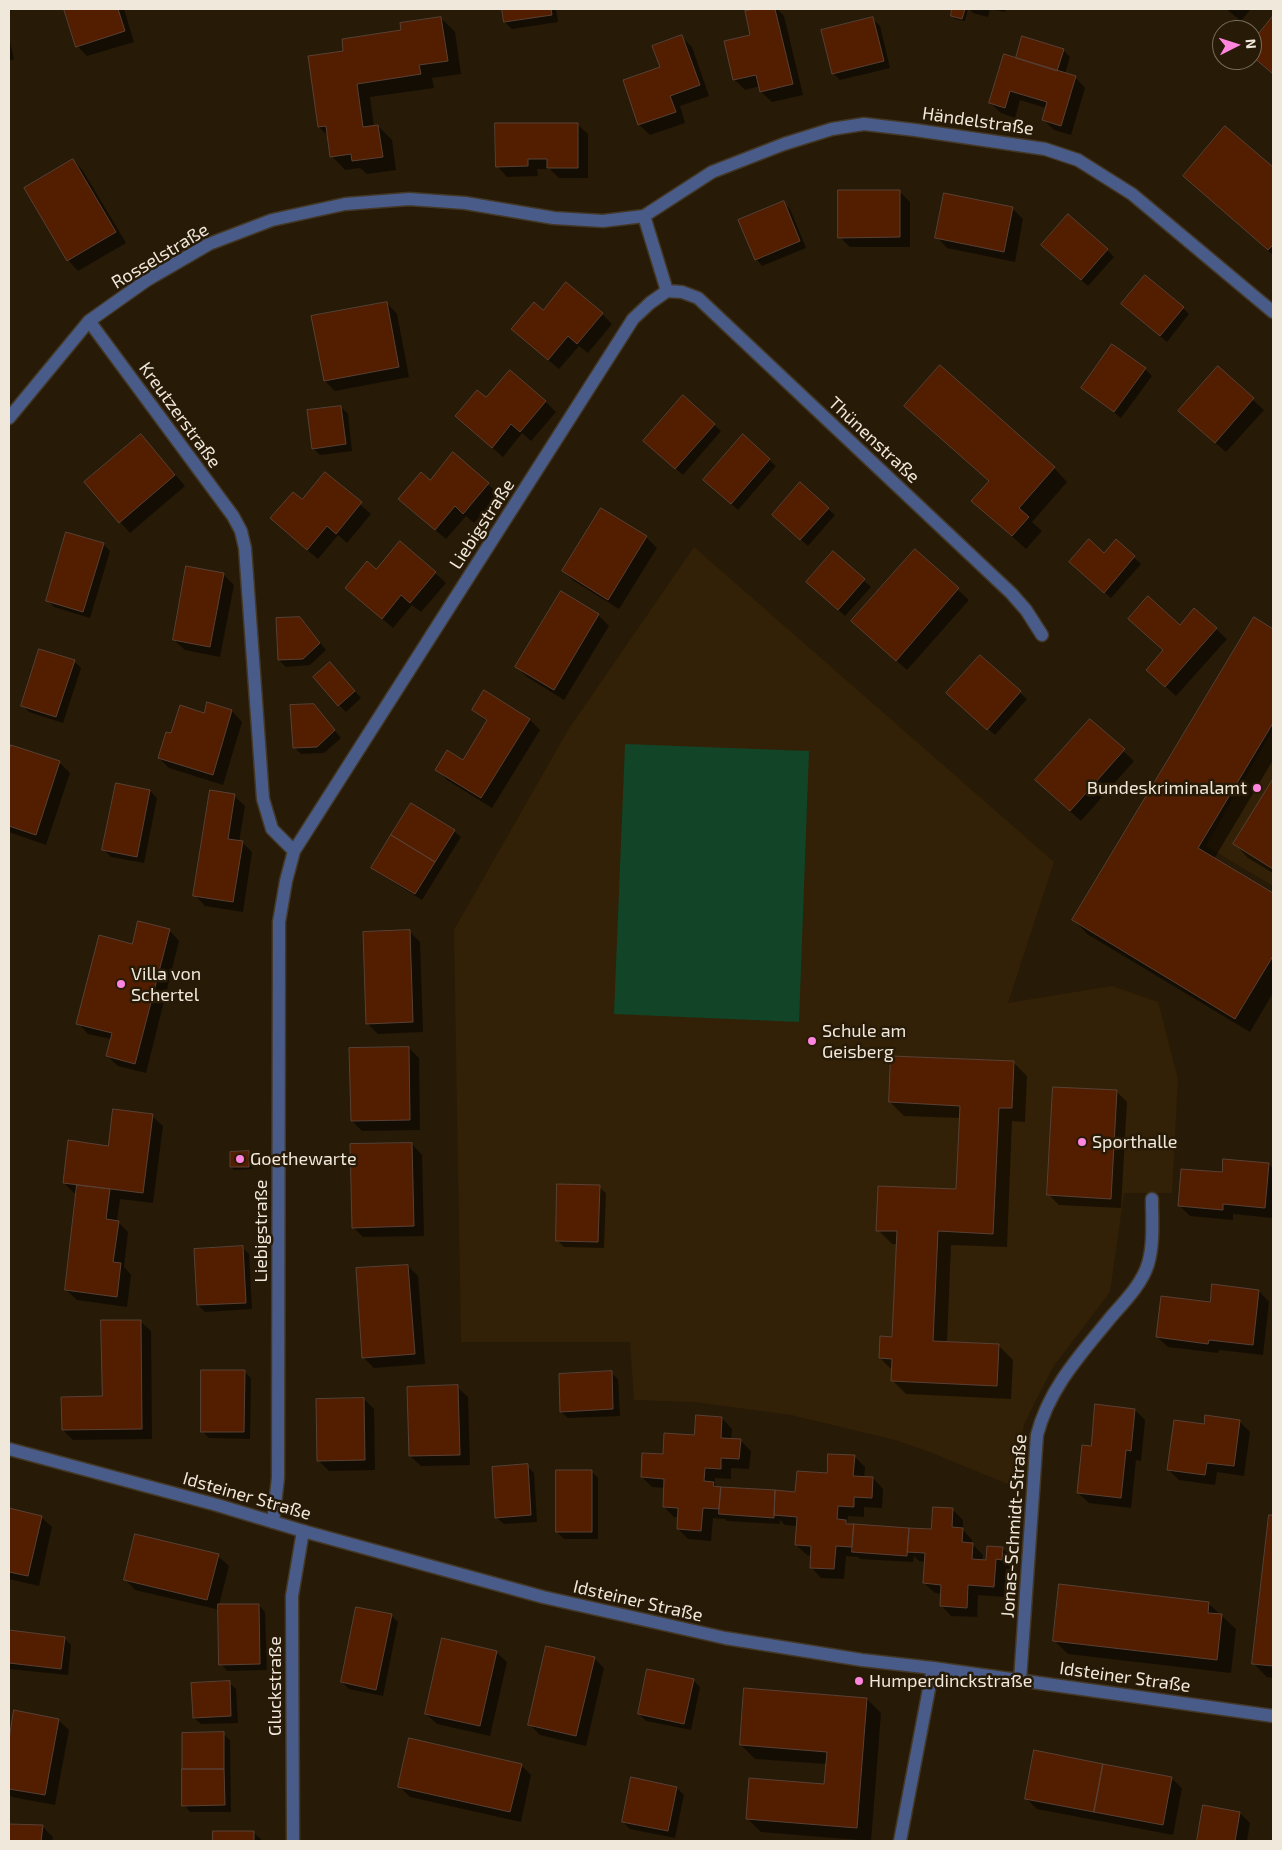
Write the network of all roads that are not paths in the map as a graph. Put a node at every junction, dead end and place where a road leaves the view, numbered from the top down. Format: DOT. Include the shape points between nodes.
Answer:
graph roads {
  1 [pos="644,216"];
  2 [pos="667,291"];
  3 [pos="1273,312"];
  4 [pos="89,321"];
  5 [pos="9,418"];
  6 [pos="1042,635"];
  7 [pos="294,851"];
  8 [pos="1152,1200"];
  9 [pos="9,1449"];
  10 [pos="272,1522"];
  11 [pos="303,1531"];
  12 [pos="933,1668"];
  13 [pos="1020,1680"];
  14 [pos="1273,1716"];
  15 [pos="293,1841"];
  16 [pos="900,1841"];
  1 -- 2 [label="street"];
  1 -- 3 [label="street, Händelstraße" via="712,172 832,129 864,124 1045,149 1078,160 1132,194"];
  1 -- 4 [label="street, Rosselstraße" via="603,221 465,203 409,200 344,204 272,220 209,244 147,280"];
  2 -- 6 [label="street, Thünenstraße" via="682,292 706,305 1011,592"];
  2 -- 7 [label="street, Liebigstraße" via="633,319"];
  4 -- 5 [label="street, Rosselstraße"];
  4 -- 7 [label="street, Kreutzerstraße" via="241,530 245,548 263,799 272,829"];
  7 -- 10 [label="street, Liebigstraße" via="279,922 278,1478"];
  8 -- 13 [label="street, Jonas-Schmidt-Straße" via="1147,1265 1130,1294 1074,1362 1050,1399 1040,1422"];
  9 -- 10 [label="street, Idsteiner Straße"];
  10 -- 11 [label="street, Idsteiner Straße"];
  11 -- 12 [label="street, Idsteiner Straße" via="632,1618 782,1648"];
  11 -- 15 [label="street, Gluckstraße" via="292,1596"];
  12 -- 13 [label="street, Idsteiner Straße"];
  12 -- 16 [label="street"];
  13 -- 14 [label="street, Idsteiner Straße"];
}
